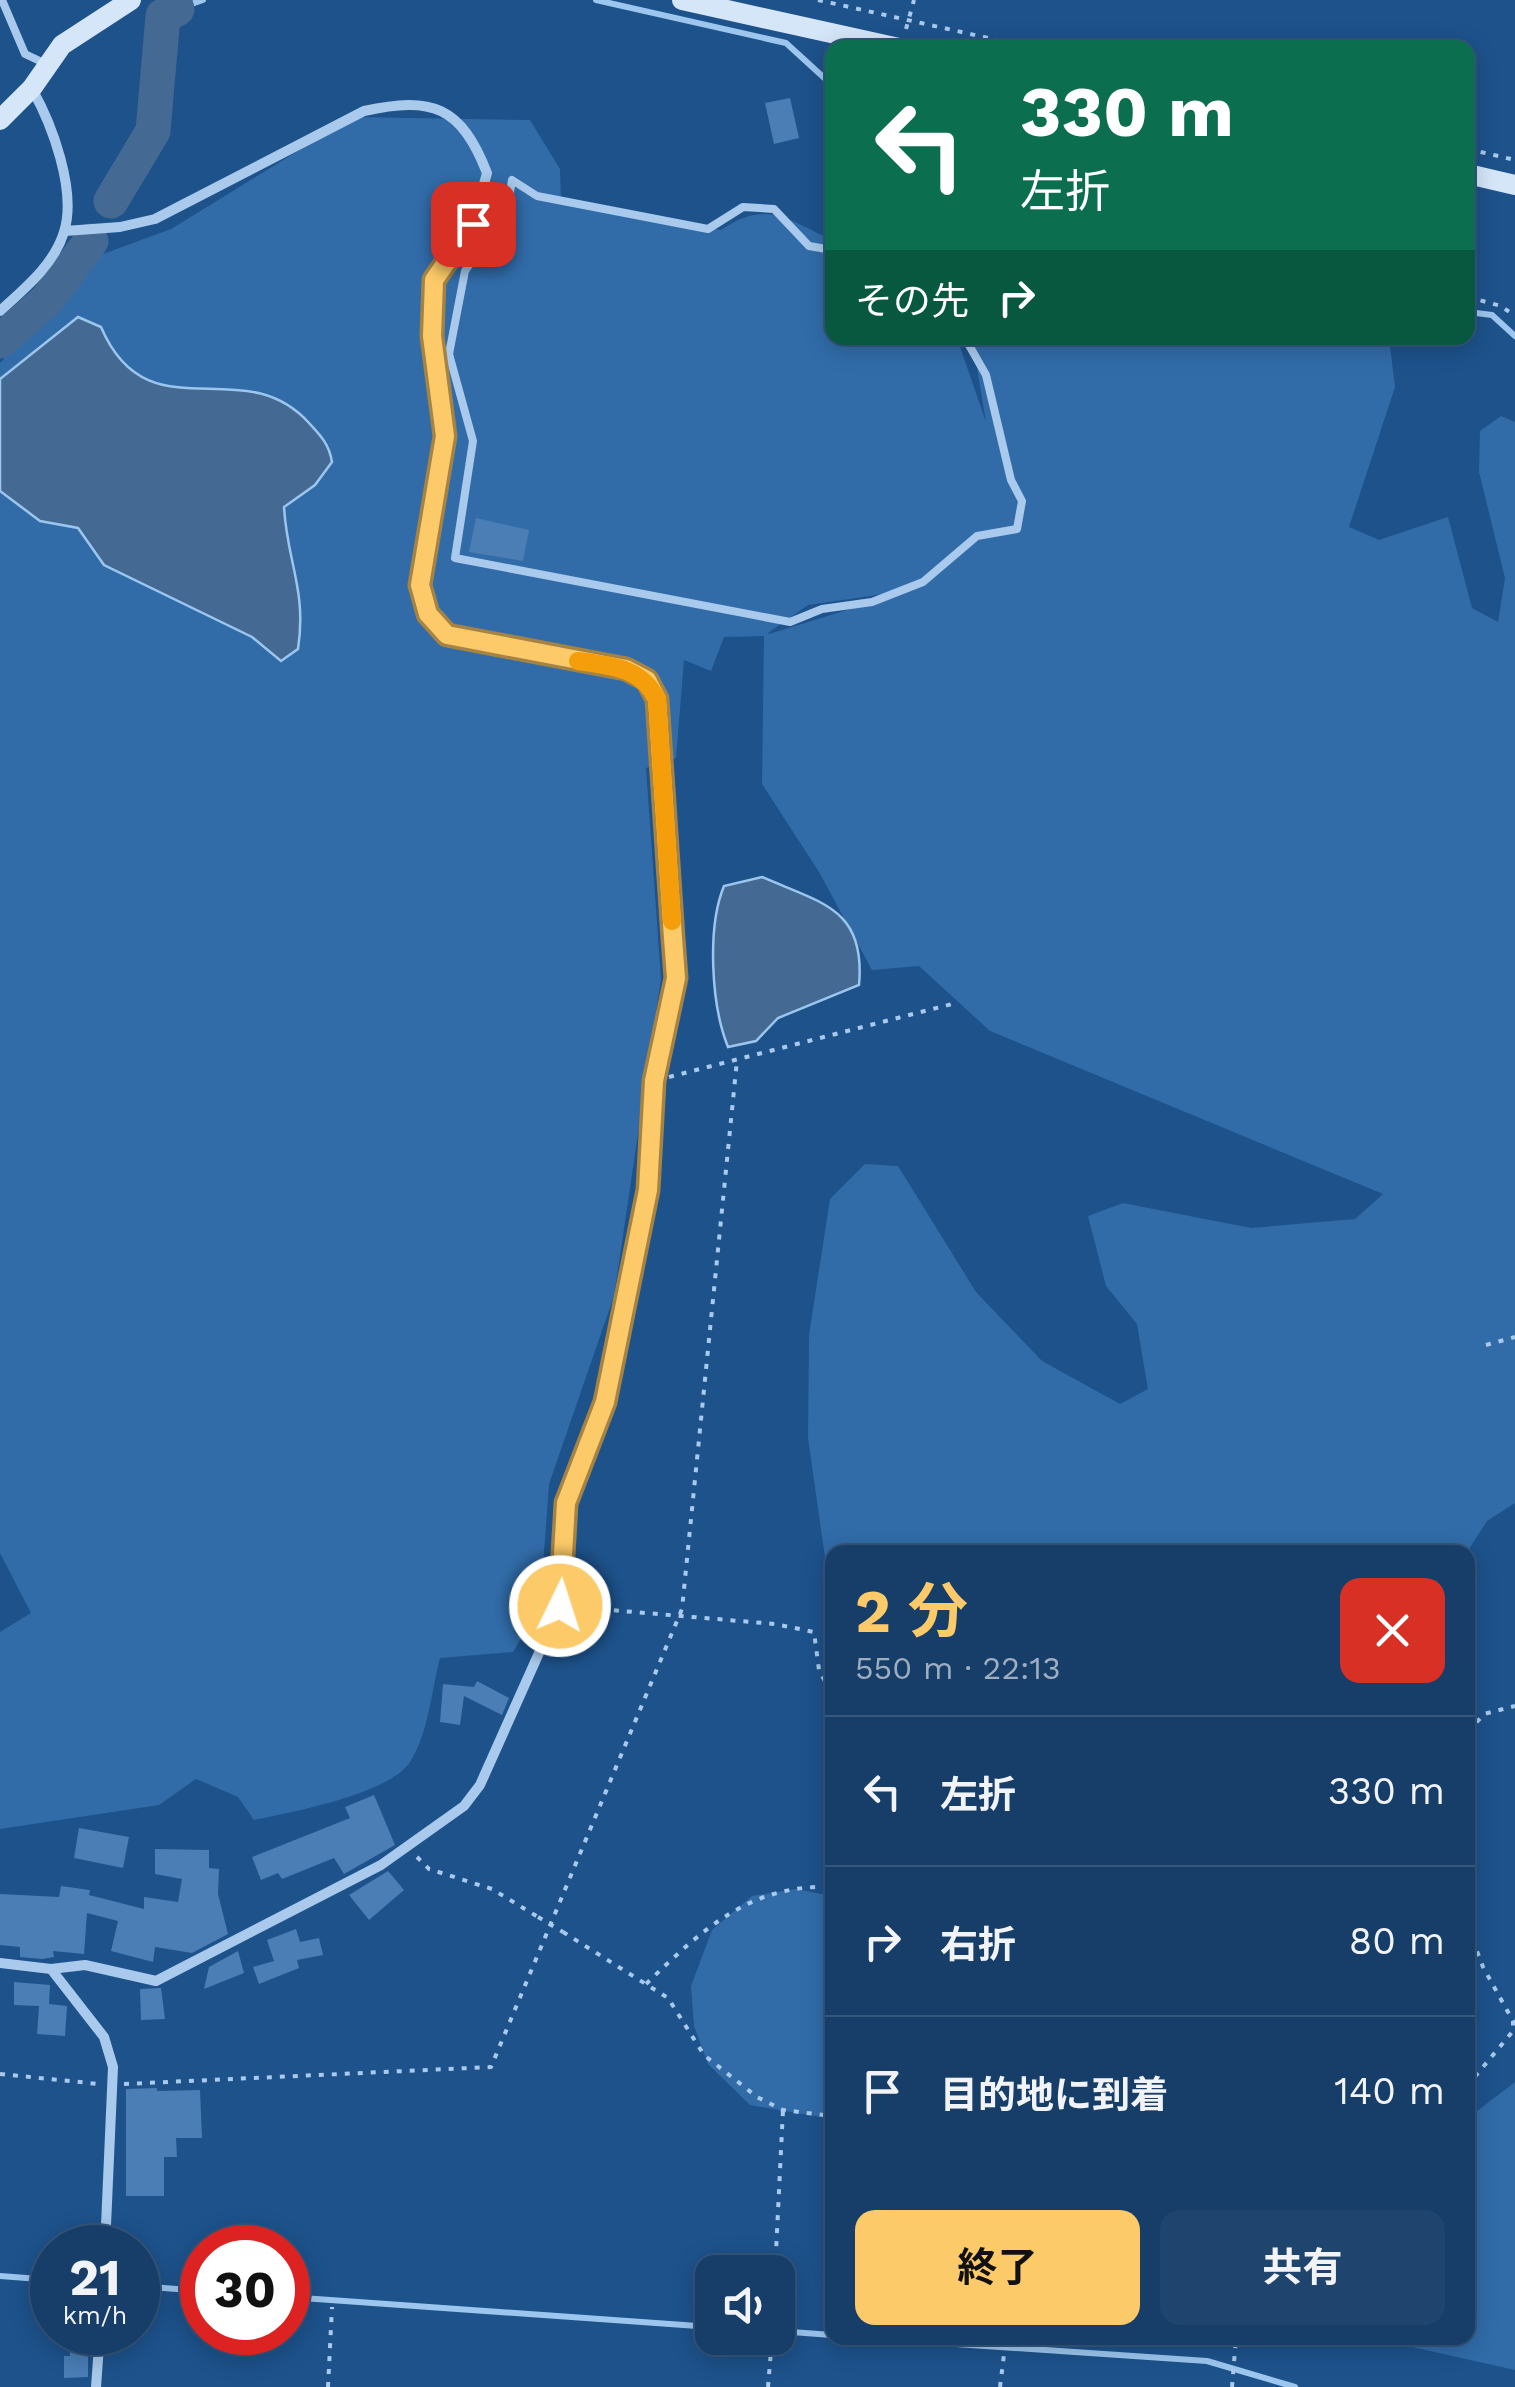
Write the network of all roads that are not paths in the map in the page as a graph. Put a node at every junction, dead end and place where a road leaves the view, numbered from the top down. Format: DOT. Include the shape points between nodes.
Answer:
graph roads {
  1 [pos="2,0"];
  2 [pos="131,0"];
  3 [pos="682,0"];
  4 [pos="902,40"];
  5 [pos="48,65"];
  6 [pos="32,88"];
  7 [pos="0,120"];
  8 [pos="1475,176"];
  9 [pos="1515,185"];
  10 [pos="65,231"];
  11 [pos="825,249"];
  12 [pos="0,310"];
  13 [pos="970,345"];
  14 [pos="0,1963"];
  15 [pos="51,1969"];
  16 [pos="106,2225"];
  17 [pos="98,2355"];
  18 [pos="96,2387"];
  1 -- 5 [label="lane" via="25,54"];
  2 -- 5 [label="main road" via="62,46"];
  3 -- 4 [label="main road"];
  5 -- 6 [label="main road"];
  6 -- 7 [label="main road"];
  6 -- 10 [label="street" via="64,164"];
  8 -- 9 [label="main road"];
  10 -- 12 [label="street" via="39,275"];
  10 -- 15 [label="street" via="154,219 364,112 400,103 440,108 465,127 486,173 473,224 434,280 432,336 445,436 420,585 428,614 447,635 626,669 647,680 657,699 676,978 654,1081 648,1190 605,1402 566,1503 560,1606 480,1784 464,1806 407,1847 314,1902 156,1980 85,1964"];
  11 -- 13 [label="lane" via="810,246 774,209 744,206 708,230 538,196 512,180 507,209 465,271 449,354 473,440 454,558 790,622 922,582 977,536 1017,529 1022,501 986,375"];
  14 -- 15 [label="street"];
  15 -- 16 [label="street" via="104,2037 112,2085"];
  17 -- 18 [label="street"];
}
